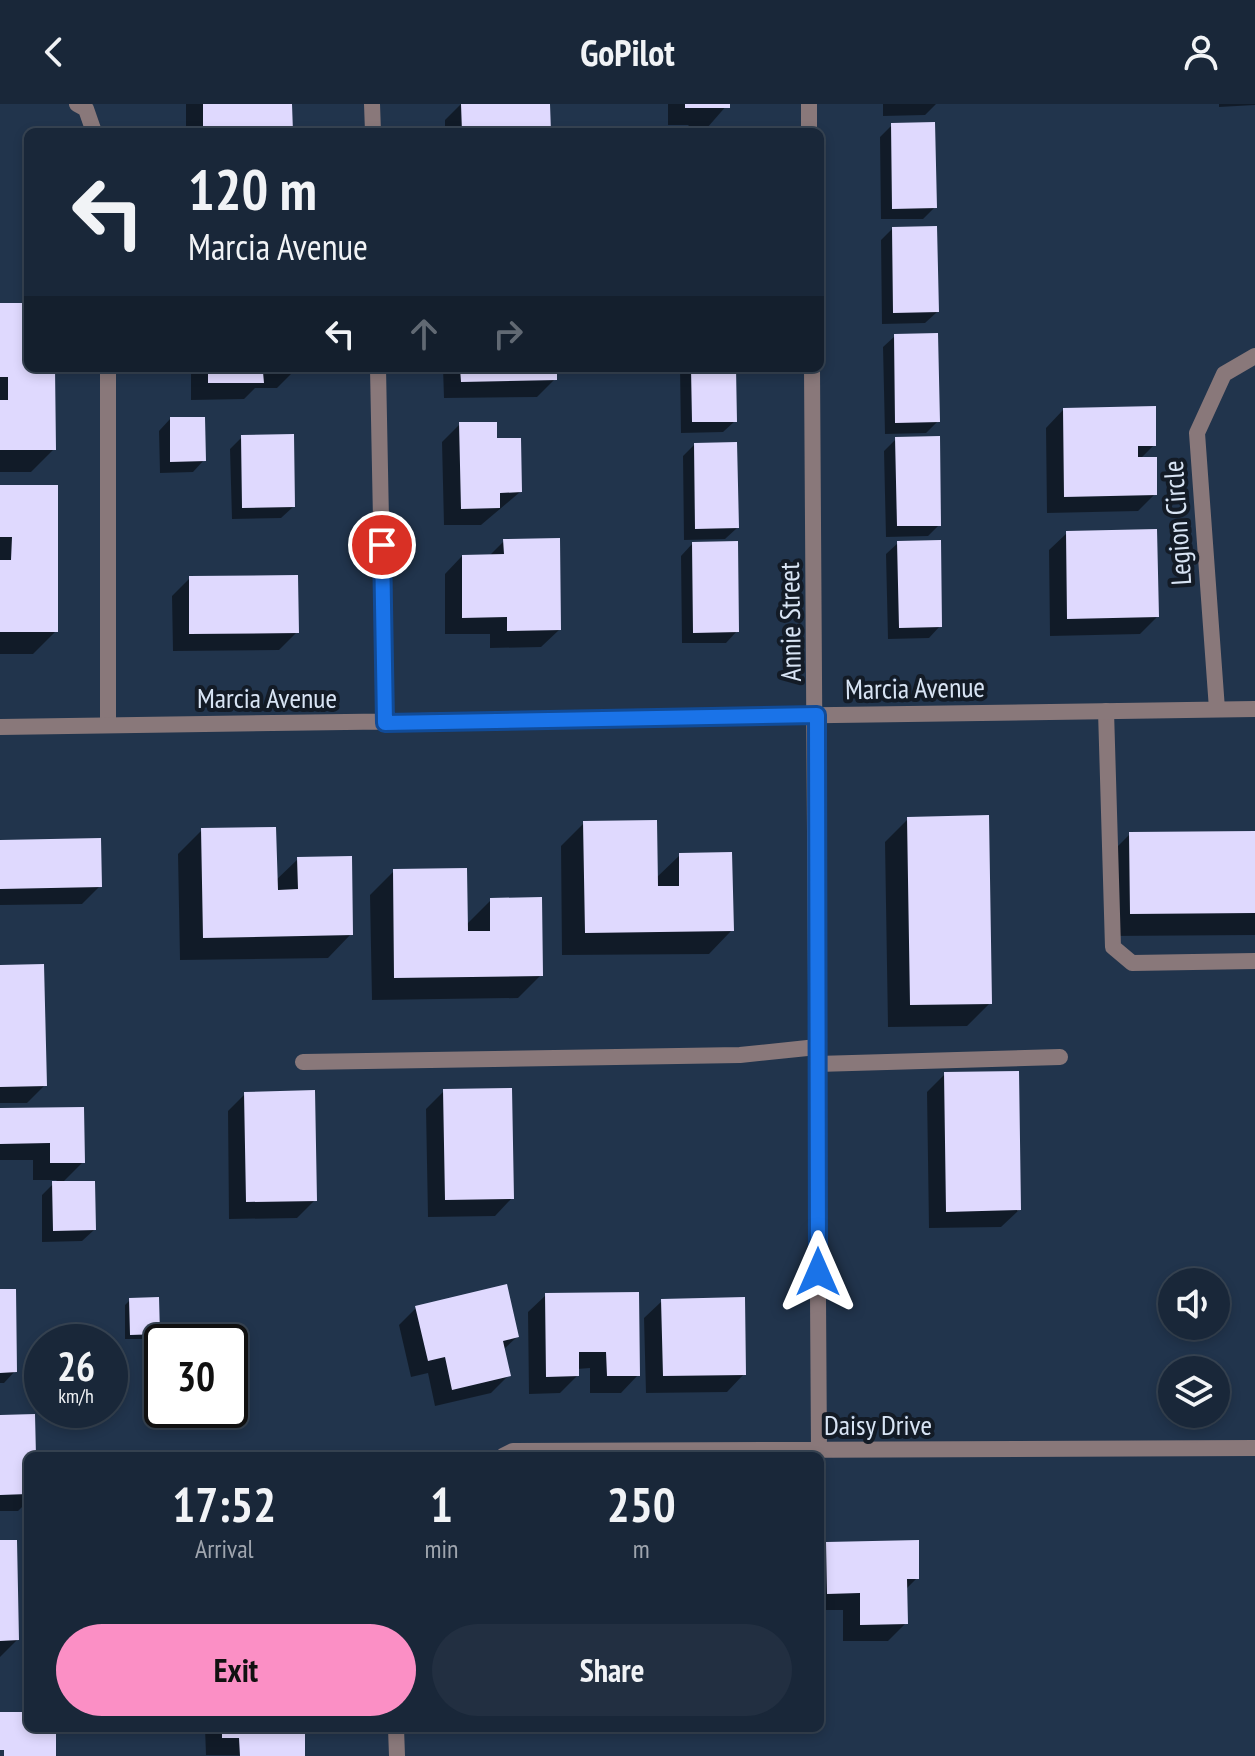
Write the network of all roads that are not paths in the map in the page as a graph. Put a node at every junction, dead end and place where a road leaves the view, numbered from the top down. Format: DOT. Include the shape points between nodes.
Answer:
graph roads {
  1 [pos="77,104"];
  2 [pos="372,104"];
  3 [pos="809,104"];
  4 [pos="93,128"];
  5 [pos="373,128"];
  6 [pos="809,128"];
  7 [pos="1255,356"];
  8 [pos="108,372"];
  9 [pos="378,372"];
  10 [pos="812,372"];
  11 [pos="1217,709"];
  12 [pos="1255,709"];
  13 [pos="1106,711"];
  14 [pos="817,715"];
  15 [pos="385,723"];
  16 [pos="108,725"];
  17 [pos="0,727"];
  18 [pos="1255,961"];
  19 [pos="817,1055"];
  20 [pos="1060,1057"];
  21 [pos="303,1062"];
  22 [pos="1255,1448"];
  23 [pos="819,1451"];
  24 [pos="511,1452"];
  25 [pos="396,1732"];
  26 [pos="397,1756"];
  1 -- 4 [label="street" via="86,109"];
  2 -- 5 [label="street"];
  3 -- 6 [label="street"];
  7 -- 11 [label="street, Legion Circle" via="1224,374 1197,433"];
  8 -- 16 [label="street"];
  9 -- 15 [label="street"];
  10 -- 14 [label="street, Annie Street"];
  11 -- 12 [label="street, Marcia Avenue"];
  11 -- 13 [label="street, Marcia Avenue"];
  13 -- 14 [label="street, Marcia Avenue"];
  13 -- 18 [label="street" via="1113,947 1132,963"];
  14 -- 15 [label="street, Marcia Avenue"];
  14 -- 19 [label="street, Annie Street"];
  15 -- 16 [label="street, Marcia Avenue"];
  16 -- 17 [label="street, Marcia Avenue"];
  19 -- 20 [label="street"];
  19 -- 21 [label="street"];
  19 -- 23 [label="street, Annie Street"];
  22 -- 23 [label="street, Daisy Drive"];
  23 -- 24 [label="street, Daisy Drive"];
  25 -- 26 [label="street"];
}
